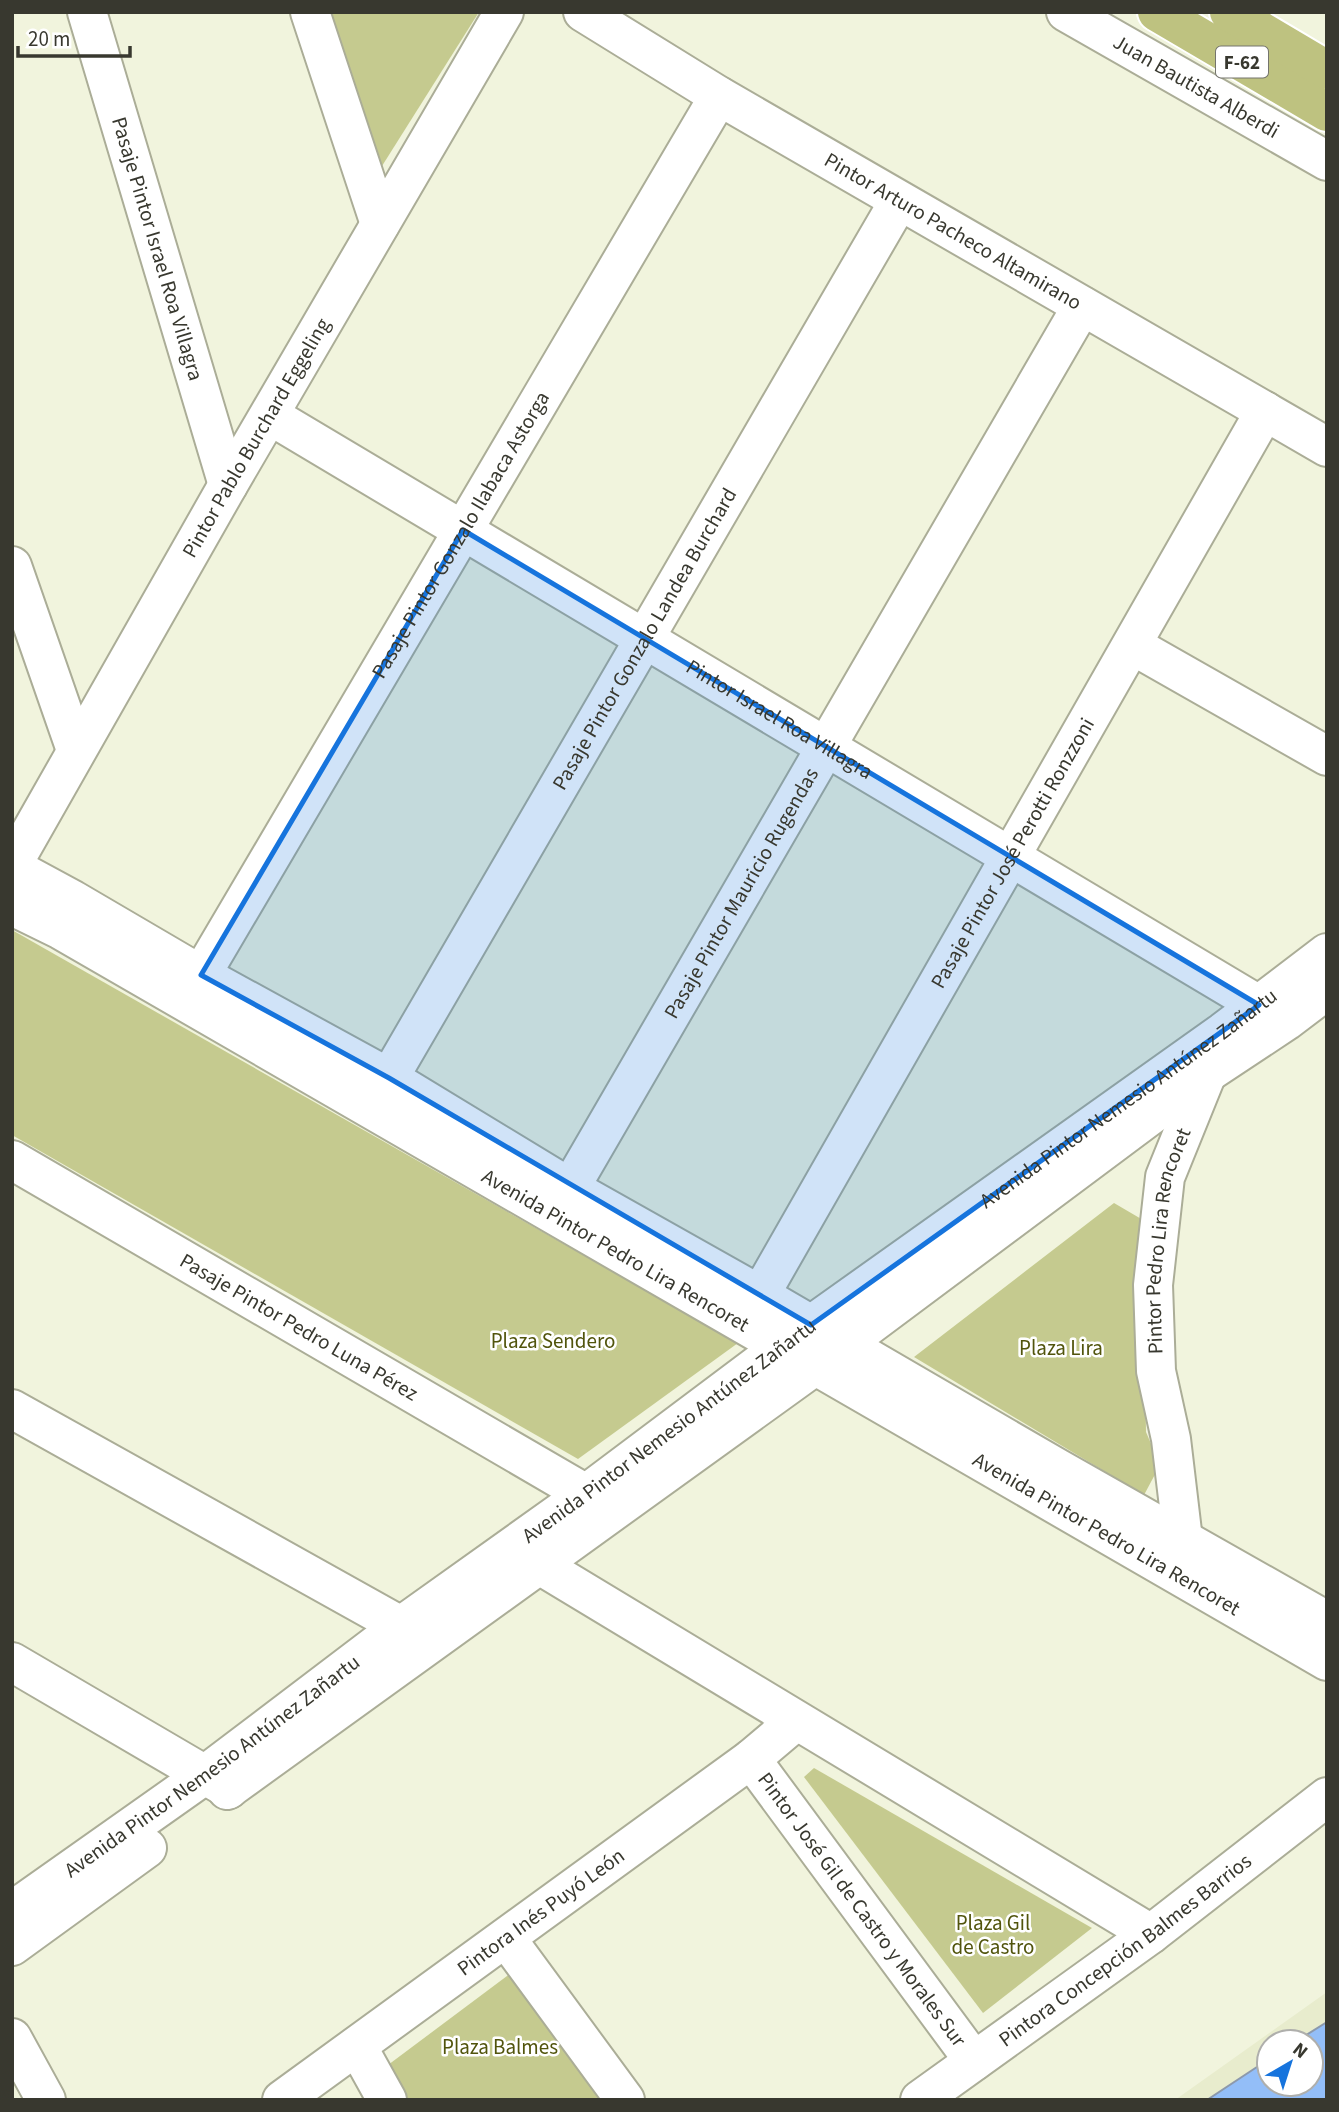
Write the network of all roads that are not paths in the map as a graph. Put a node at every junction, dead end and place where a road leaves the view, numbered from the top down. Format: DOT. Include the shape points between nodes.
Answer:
graph roads {
  1 [pos="87,12"];
  2 [pos="310,12"];
  3 [pos="504,12"];
  4 [pos="583,12"];
  5 [pos="1066,12"];
  6 [pos="1157,12"];
  7 [pos="1229,12"];
  8 [pos="1327,70"];
  9 [pos="719,96"];
  10 [pos="1327,112"];
  11 [pos="1327,161"];
  12 [pos="899,201"];
  13 [pos="380,224"];
  14 [pos="1082,306"];
  15 [pos="1265,411"];
  16 [pos="271,416"];
  17 [pos="1327,447"];
  18 [pos="228,485"];
  19 [pos="463,530"];
  20 [pos="12,566"];
  21 [pos="644,639"];
  22 [pos="1132,645"];
  23 [pos="826,747"];
  24 [pos="76,750"];
  25 [pos="1327,756"];
  26 [pos="1010,857"];
  27 [pos="12,866"];
  28 [pos="12,906"];
  29 [pos="1327,953"];
  30 [pos="201,975"];
  31 [pos="1327,990"];
  32 [pos="1272,1013"];
  33 [pos="1223,1032"];
  34 [pos="1206,1074"];
  35 [pos="389,1078"];
  36 [pos="12,1160"];
  37 [pos="570,1188"];
  38 [pos="760,1295"];
  39 [pos="813,1345"];
  40 [pos="12,1409"];
  41 [pos="586,1494"];
  42 [pos="1183,1540"];
  43 [pos="538,1564"];
  44 [pos="1327,1621"];
  45 [pos="401,1626"];
  46 [pos="1327,1661"];
  47 [pos="12,1662"];
  48 [pos="796,1721"];
  49 [pos="751,1759"];
  50 [pos="218,1781"];
  51 [pos="1327,1797"];
  52 [pos="12,1911"];
  53 [pos="1151,1934"];
  54 [pos="506,1938"];
  55 [pos="12,1946"];
  56 [pos="12,2038"];
  57 [pos="357,2046"];
  58 [pos="974,2062"];
  59 [pos="46,2100"];
  60 [pos="282,2100"];
  61 [pos="387,2100"];
  62 [pos="625,2100"];
  63 [pos="920,2100"];
  1 -- 18 [label="street, Pasaje Pintor Israel Roa Villagra"];
  2 -- 13 [label="street"];
  3 -- 13 [label="street, Pintor Pablo Burchard Eggeling"];
  4 -- 9 [label="street, Pintor Arturo Pacheco Altamirano"];
  5 -- 11 [label="street, Juan Bautista Alberdi"];
  6 -- 10 [label="main road, F-62"];
  7 -- 8 [label="main road, F-62"];
  9 -- 12 [label="street, Pintor Arturo Pacheco Altamirano"];
  9 -- 19 [label="street, Pasaje Pintor Gonzalo Ilabaca Astorga"];
  12 -- 14 [label="street, Pintor Arturo Pacheco Altamirano"];
  12 -- 21 [label="street, Pasaje Pintor Gonzalo Landea Burchard"];
  13 -- 16 [label="street, Pintor Pablo Burchard Eggeling"];
  14 -- 15 [label="street, Pintor Arturo Pacheco Altamirano"];
  14 -- 23 [label="street, Pasaje Pintor Mauricio Rugendas"];
  15 -- 17 [label="street, Pintor Arturo Pacheco Altamirano"];
  15 -- 22 [label="street, Pasaje Pintor José Perotti Ronzzoni"];
  16 -- 18 [label="street, Pintor Pablo Burchard Eggeling"];
  16 -- 19 [label="street, Pintor Israel Roa Villagra"];
  18 -- 24 [label="street, Pintor Pablo Burchard Eggeling"];
  19 -- 21 [label="street, Pintor Israel Roa Villagra"];
  19 -- 30 [label="street, Pasaje Pintor Gonzalo Ilabaca Astorga"];
  20 -- 24 [label="street"];
  21 -- 23 [label="street, Pintor Israel Roa Villagra"];
  21 -- 35 [label="street, Pasaje Pintor Gonzalo Landea Burchard"];
  22 -- 25 [label="street"];
  22 -- 26 [label="street, Pasaje Pintor José Perotti Ronzzoni"];
  23 -- 26 [label="street, Pintor Israel Roa Villagra"];
  23 -- 37 [label="street, Pasaje Pintor Mauricio Rugendas"];
  24 -- 27 [label="street, Pintor Pablo Burchard Eggeling"];
  26 -- 32 [label="street, Pintor Israel Roa Villagra"];
  26 -- 38 [label="street, Pasaje Pintor José Perotti Ronzzoni"];
  27 -- 30 [label="street, Avenida Pintor Pedro Lira Rencoret"];
  28 -- 39 [label="street, Avenida Pintor Pedro Lira Rencoret"];
  29 -- 32 [label="street, Avenida Pintor Nemesio Antúnez Zañartu"];
  30 -- 35 [label="street, Avenida Pintor Pedro Lira Rencoret"];
  31 -- 32 [label="street, Avenida Pintor Nemesio Antúnez Zañartu"];
  32 -- 33 [label="street, Avenida Pintor Nemesio Antúnez Zañartu"];
  32 -- 34 [label="street, Avenida Pintor Nemesio Antúnez Zañartu"];
  33 -- 34 [label="street, Pintor Pedro Lira Rencoret"];
  33 -- 39 [label="street, Avenida Pintor Nemesio Antúnez Zañartu"];
  34 -- 39 [label="street, Avenida Pintor Nemesio Antúnez Zañartu" via="1070,1177"];
  34 -- 42 [label="street, Pintor Pedro Lira Rencoret" via="1165,1177 1153,1285 1156,1371 1171,1440"];
  35 -- 37 [label="street, Avenida Pintor Pedro Lira Rencoret"];
  36 -- 41 [label="street, Pasaje Pintor Pedro Luna Pérez"];
  37 -- 38 [label="street, Avenida Pintor Pedro Lira Rencoret"];
  38 -- 39 [label="street, Avenida Pintor Pedro Lira Rencoret"];
  39 -- 41 [label="street, Avenida Pintor Nemesio Antúnez Zañartu"];
  39 -- 42 [label="street, Avenida Pintor Pedro Lira Rencoret"];
  39 -- 43 [label="street, Avenida Pintor Nemesio Antúnez Zañartu"];
  39 -- 46 [label="street, Avenida Pintor Pedro Lira Rencoret"];
  40 -- 45 [label="street"];
  41 -- 45 [label="street, Avenida Pintor Nemesio Antúnez Zañartu"];
  42 -- 44 [label="street, Avenida Pintor Pedro Lira Rencoret"];
  43 -- 48 [label="street"];
  43 -- 50 [label="street, Avenida Pintor Nemesio Antúnez Zañartu" via="431,1644"];
  45 -- 50 [label="street, Avenida Pintor Nemesio Antúnez Zañartu"];
  47 -- 50 [label="street"];
  48 -- 49 [label="street, Pintora Inés Puyó León"];
  48 -- 53 [label="street"];
  49 -- 54 [label="street, Pintora Inés Puyó León"];
  49 -- 58 [label="street, Pintor José Gil de Castro y Morales Sur"];
  50 -- 52 [label="street, Avenida Pintor Nemesio Antúnez Zañartu"];
  50 -- 55 [label="street, Avenida Pintor Nemesio Antúnez Zañartu"];
  51 -- 53 [label="street, Pintora Concepción Balmes Barrios"];
  53 -- 58 [label="street, Pintora Concepción Balmes Barrios"];
  54 -- 57 [label="street, Pintora Inés Puyó León"];
  54 -- 62 [label="street"];
  56 -- 59 [label="street"];
  57 -- 60 [label="street, Pintora Inés Puyó León"];
  57 -- 61 [label="street"];
  58 -- 63 [label="street, Pintora Concepción Balmes Barrios"];
}
